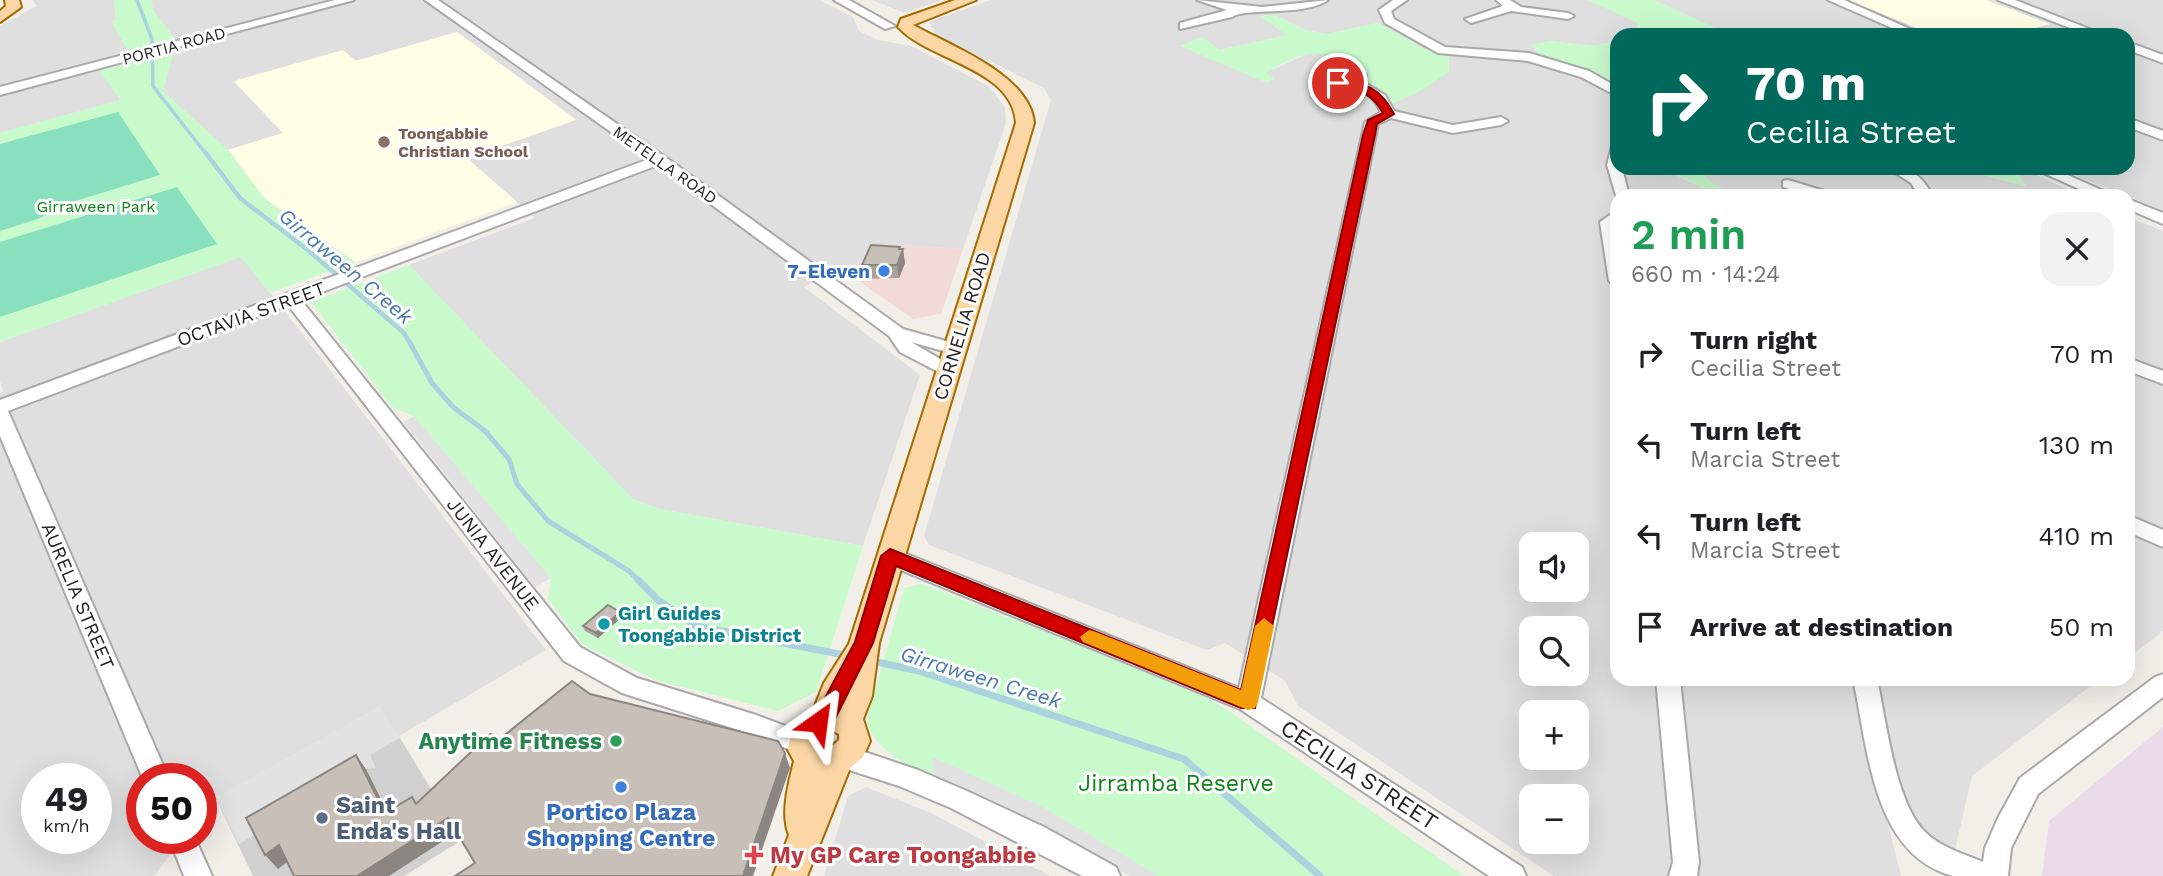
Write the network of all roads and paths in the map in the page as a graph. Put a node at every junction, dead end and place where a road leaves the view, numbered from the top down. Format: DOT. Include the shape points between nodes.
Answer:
graph roads {
  1 [pos="12,0"];
  2 [pos="348,0"];
  3 [pos="430,0"];
  4 [pos="969,0"];
  5 [pos="1203,0"];
  6 [pos="1322,0"];
  7 [pos="1401,0"];
  8 [pos="1834,0"];
  9 [pos="2004,0"];
  10 [pos="846,3"];
  11 [pos="1507,4"];
  12 [pos="1235,10"];
  13 [pos="1568,16"];
  14 [pos="0,18"];
  15 [pos="1471,19"];
  16 [pos="898,25"];
  17 [pos="1184,26"];
  18 [pos="1901,28"];
  19 [pos="2080,28"];
  20 [pos="2135,49"];
  21 [pos="2163,59"];
  22 [pos="1338,83"];
  23 [pos="1610,88"];
  24 [pos="0,91"];
  25 [pos="1389,114"];
  26 [pos="1502,121"];
  27 [pos="2135,125"];
  28 [pos="2163,136"];
  29 [pos="658,160"];
  30 [pos="1907,175"];
  31 [pos="2056,175"];
  32 [pos="1788,184"];
  33 [pos="1804,189"];
  34 [pos="1922,189"];
  35 [pos="2091,189"];
  36 [pos="2135,207"];
  37 [pos="2163,219"];
  38 [pos="291,299"];
  39 [pos="951,360"];
  40 [pos="2135,367"];
  41 [pos="2163,378"];
  42 [pos="0,407"];
  43 [pos="0,413"];
  44 [pos="2135,526"];
  45 [pos="2163,539"];
  46 [pos="890,556"];
  47 [pos="2163,684"];
  48 [pos="1669,686"];
  49 [pos="1867,686"];
  50 [pos="1248,702"];
  51 [pos="833,731"];
  52 [pos="149,763"];
  53 [pos="189,854"];
  54 [pos="198,876"];
  55 [pos="790,876"];
  56 [pos="1106,876"];
  57 [pos="1512,876"];
  58 [pos="1683,876"];
  59 [pos="1984,876"];
  60 [pos="1994,876"];
  1 -- 14 [label="main road" via="14,7"];
  2 -- 24 [label="street, PORTIA ROAD"];
  3 -- 29 [label="street, METELLA ROAD"];
  4 -- 16 [label="main road"];
  5 -- 12 [label="street"];
  6 -- 12 [label="street" via="1276,12"];
  7 -- 23 [label="street" via="1385,10 1389,21 1436,47 1529,57 1586,74"];
  8 -- 18 [label="street"];
  9 -- 19 [label="street"];
  10 -- 16 [label="street, CORNELIA ROAD"];
  11 -- 13 [label="street"];
  11 -- 15 [label="street"];
  12 -- 17 [label="street"];
  16 -- 39 [label="main road, CORNELIA ROAD" via="1005,83 1024,108 1025,123"];
  20 -- 21 [label="street"];
  22 -- 25 [label="street" via="1359,80 1380,98"];
  25 -- 26 [label="street" via="1453,128"];
  25 -- 50 [label="street" via="1372,122"];
  27 -- 28 [label="street"];
  29 -- 38 [label="street, OCTAVIA STREET"];
  29 -- 39 [label="street, METELLA ROAD" via="897,333 906,348"];
  30 -- 34 [label="street"];
  31 -- 35 [label="street"];
  32 -- 33 [label="street"];
  36 -- 37 [label="street"];
  38 -- 42 [label="street, OCTAVIA STREET"];
  38 -- 51 [label="street, JUNIA AVENUE" via="572,654 631,686 756,725"];
  39 -- 46 [label="main road, CORNELIA ROAD"];
  40 -- 41 [label="street"];
  43 -- 52 [label="street, AURELIA STREET"];
  44 -- 45 [label="street"];
  46 -- 50 [label="street, CECILIA STREET"];
  46 -- 51 [label="main road, CORNELIA ROAD"];
  47 -- 60 [label="street" via="2029,786 1998,848"];
  48 -- 58 [label="street" via="1686,862"];
  49 -- 59 [label="street" via="1898,815 1915,840"];
  50 -- 57 [label="street, CECILIA STREET"];
  51 -- 55 [label="main road, CORNELIA ROAD" via="830,781"];
  51 -- 56 [label="street, JUNIA AVENUE" via="866,766 890,769 989,811"];
  53 -- 54 [label="street"];
}
